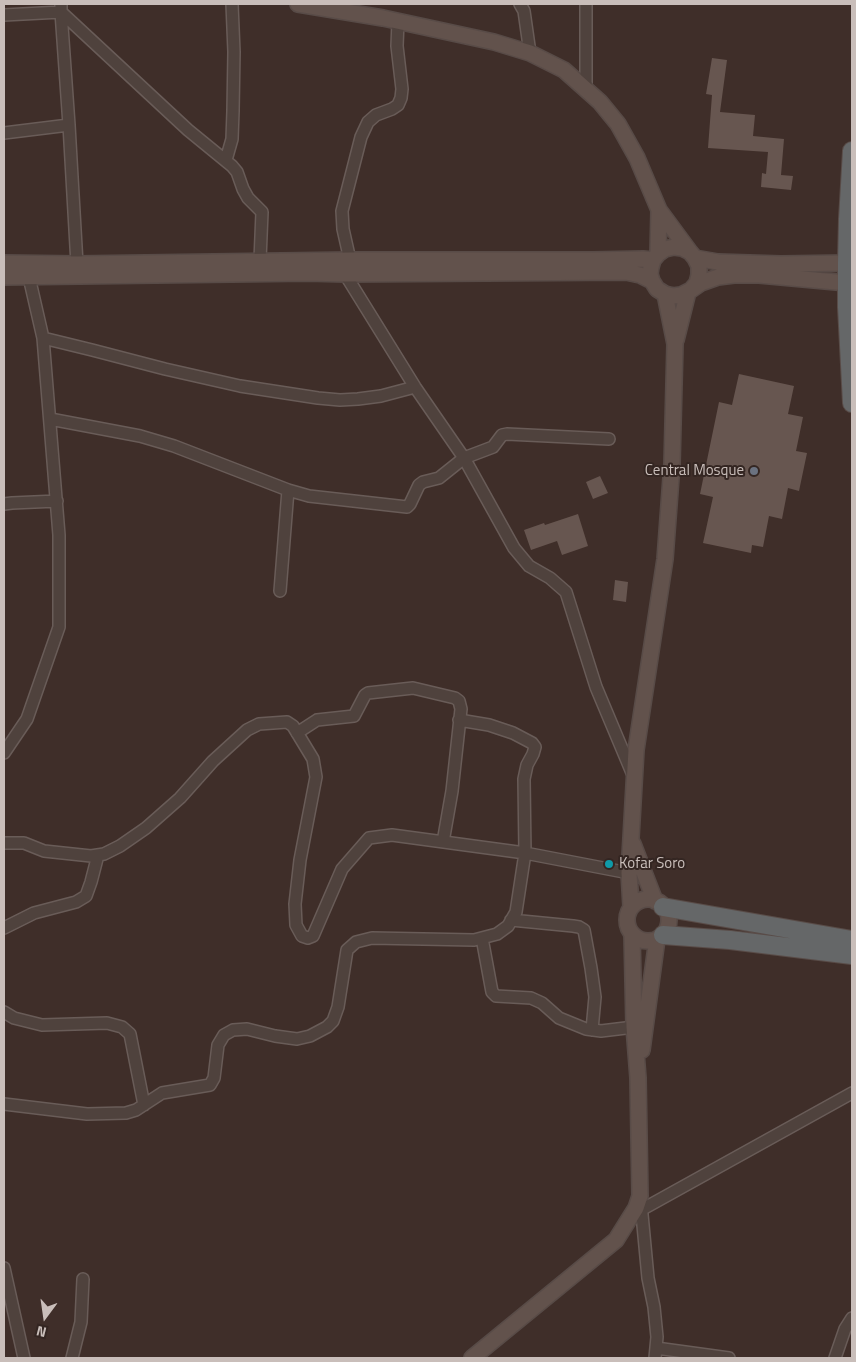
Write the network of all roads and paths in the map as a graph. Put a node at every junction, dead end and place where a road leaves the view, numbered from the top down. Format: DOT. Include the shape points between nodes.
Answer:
graph roads {
  1 [pos="232,4"];
  2 [pos="298,4"];
  3 [pos="586,4"];
  4 [pos="522,6"];
  5 [pos="61,8"];
  6 [pos="4,15"];
  7 [pos="398,21"];
  8 [pos="530,53"];
  9 [pos="586,89"];
  10 [pos="69,125"];
  11 [pos="4,133"];
  12 [pos="852,151"];
  13 [pos="226,160"];
  14 [pos="659,210"];
  15 [pos="693,255"];
  16 [pos="849,256"];
  17 [pos="656,257"];
  18 [pos="260,260"];
  19 [pos="4,263"];
  20 [pos="76,264"];
  21 [pos="347,267"];
  22 [pos="29,276"];
  23 [pos="4,277"];
  24 [pos="652,281"];
  25 [pos="847,283"];
  26 [pos="690,291"];
  27 [pos="665,294"];
  28 [pos="850,315"];
  29 [pos="43,338"];
  30 [pos="675,344"];
  31 [pos="415,387"];
  32 [pos="852,403"];
  33 [pos="50,419"];
  34 [pos="609,439"];
  35 [pos="464,458"];
  36 [pos="288,490"];
  37 [pos="57,501"];
  38 [pos="4,504"];
  39 [pos="280,591"];
  40 [pos="459,720"];
  41 [pos="297,733"];
  42 [pos="4,753"];
  43 [pos="634,776"];
  44 [pos="631,841"];
  45 [pos="443,842"];
  46 [pos="4,843"];
  47 [pos="525,853"];
  48 [pos="98,855"];
  49 [pos="629,873"];
  50 [pos="659,904"];
  51 [pos="631,908"];
  52 [pos="511,920"];
  53 [pos="4,928"];
  54 [pos="632,934"];
  55 [pos="660,937"];
  56 [pos="482,938"];
  57 [pos="852,940"];
  58 [pos="852,955"];
  59 [pos="4,1012"];
  60 [pos="634,1027"];
  61 [pos="592,1030"];
  62 [pos="638,1078"];
  63 [pos="852,1093"];
  64 [pos="4,1104"];
  65 [pos="144,1105"];
  66 [pos="640,1203"];
  67 [pos="4,1268"];
  68 [pos="83,1279"];
  69 [pos="852,1318"];
  70 [pos="656,1353"];
  71 [pos="24,1358"];
  72 [pos="72,1358"];
  73 [pos="472,1358"];
  74 [pos="729,1358"];
  75 [pos="835,1358"];
  1 -- 13 [label="street" via="232,139"];
  2 -- 7 [label="main road"];
  3 -- 9 [label="street"];
  4 -- 8 [label="street"];
  5 -- 6 [label="street"];
  5 -- 10 [label="street"];
  5 -- 13 [label="street" via="188,130"];
  7 -- 8 [label="main road"];
  7 -- 21 [label="street" via="401,98 392,109 368,122 361,137 342,211"];
  8 -- 9 [label="main road" via="564,70"];
  9 -- 14 [label="main road" via="618,124 637,158"];
  10 -- 11 [label="street"];
  10 -- 20 [label="street"];
  12 -- 16 [label="highway"];
  13 -- 18 [label="street" via="237,172 248,198 262,212"];
  14 -- 15 [label="main road"];
  14 -- 17 [label="main road"];
  15 -- 16 [label="main road" via="718,262 781,264"];
  15 -- 17 [label="main road" via="674,247 665,249"];
  15 -- 26 [label="main road" via="699,266 699,275"];
  16 -- 25 [label="highway"];
  17 -- 21 [label="main road"];
  17 -- 24 [label="main road" via="651,267"];
  18 -- 20 [label="main road"];
  18 -- 21 [label="main road"];
  19 -- 20 [label="main road"];
  21 -- 22 [label="main road" via="308,273"];
  21 -- 24 [label="main road" via="626,272"];
  21 -- 31 [label="street"];
  22 -- 23 [label="main road"];
  22 -- 29 [label="street"];
  24 -- 27 [label="main road"];
  25 -- 26 [label="main road" via="734,275 718,277"];
  25 -- 28 [label="highway"];
  26 -- 27 [label="main road" via="681,296"];
  26 -- 30 [label="main road"];
  27 -- 30 [label="main road"];
  28 -- 32 [label="highway"];
  29 -- 31 [label="street" via="212,380 318,398 358,399"];
  29 -- 33 [label="street"];
  30 -- 43 [label="main road" via="672,464 665,559"];
  31 -- 35 [label="street"];
  33 -- 36 [label="street" via="140,436 174,446"];
  33 -- 37 [label="street"];
  34 -- 35 [label="street" via="507,434 502,435 493,447"];
  35 -- 36 [label="street" via="438,478 419,485 407,507 309,496"];
  35 -- 43 [label="street" via="514,548 528,566 550,578 566,592 596,687"];
  36 -- 39 [label="street"];
  37 -- 38 [label="street"];
  37 -- 42 [label="street" via="59,627 27,719"];
  40 -- 41 [label="street" via="461,709 455,698 413,688 368,693 354,716 317,720"];
  40 -- 45 [label="street"];
  40 -- 47 [label="street" via="489,724 513,733 535,747 524,779"];
  41 -- 45 [label="street" via="313,759 316,777 294,904 296,925 302,936 313,936 342,869 369,838 392,834"];
  41 -- 48 [label="street" via="287,722 260,724 247,730 146,828 120,846"];
  43 -- 44 [label="main road"];
  44 -- 49 [label="main road"];
  44 -- 50 [label="main road"];
  45 -- 47 [label="street"];
  46 -- 48 [label="street" via="24,843 44,851"];
  47 -- 49 [label="street"];
  47 -- 52 [label="street" via="516,912"];
  48 -- 53 [label="street" via="86,896 76,902 34,913"];
  49 -- 51 [label="main road"];
  50 -- 51 [label="main road" via="646,900"];
  50 -- 55 [label="main road" via="667,912 669,920"];
  50 -- 57 [label="highway"];
  51 -- 54 [label="main road" via="627,921"];
  52 -- 56 [label="street" via="497,934"];
  52 -- 61 [label="street" via="584,930 595,998"];
  54 -- 55 [label="main road" via="651,941"];
  54 -- 60 [label="main road"];
  55 -- 58 [label="highway" via="730,940"];
  55 -- 62 [label="main road"];
  56 -- 61 [label="street" via="492,992 496,996 531,998 559,1018"];
  56 -- 65 [label="street" via="372,938 356,942 347,950 338,1007 328,1027 297,1039 247,1029 233,1030 224,1035 218,1045 214,1078 210,1085 162,1093"];
  59 -- 65 [label="street" via="42,1025 107,1023 122,1027 130,1034"];
  60 -- 61 [label="street"];
  60 -- 62 [label="main road"];
  62 -- 66 [label="main road"];
  63 -- 66 [label="street"];
  64 -- 65 [label="street" via="87,1114 126,1114"];
  66 -- 70 [label="street" via="654,1307"];
  66 -- 73 [label="main road" via="616,1240"];
  67 -- 71 [label="street"];
  68 -- 72 [label="street" via="81,1322"];
  69 -- 75 [label="street"];
  70 -- 74 [label="street"];
}
